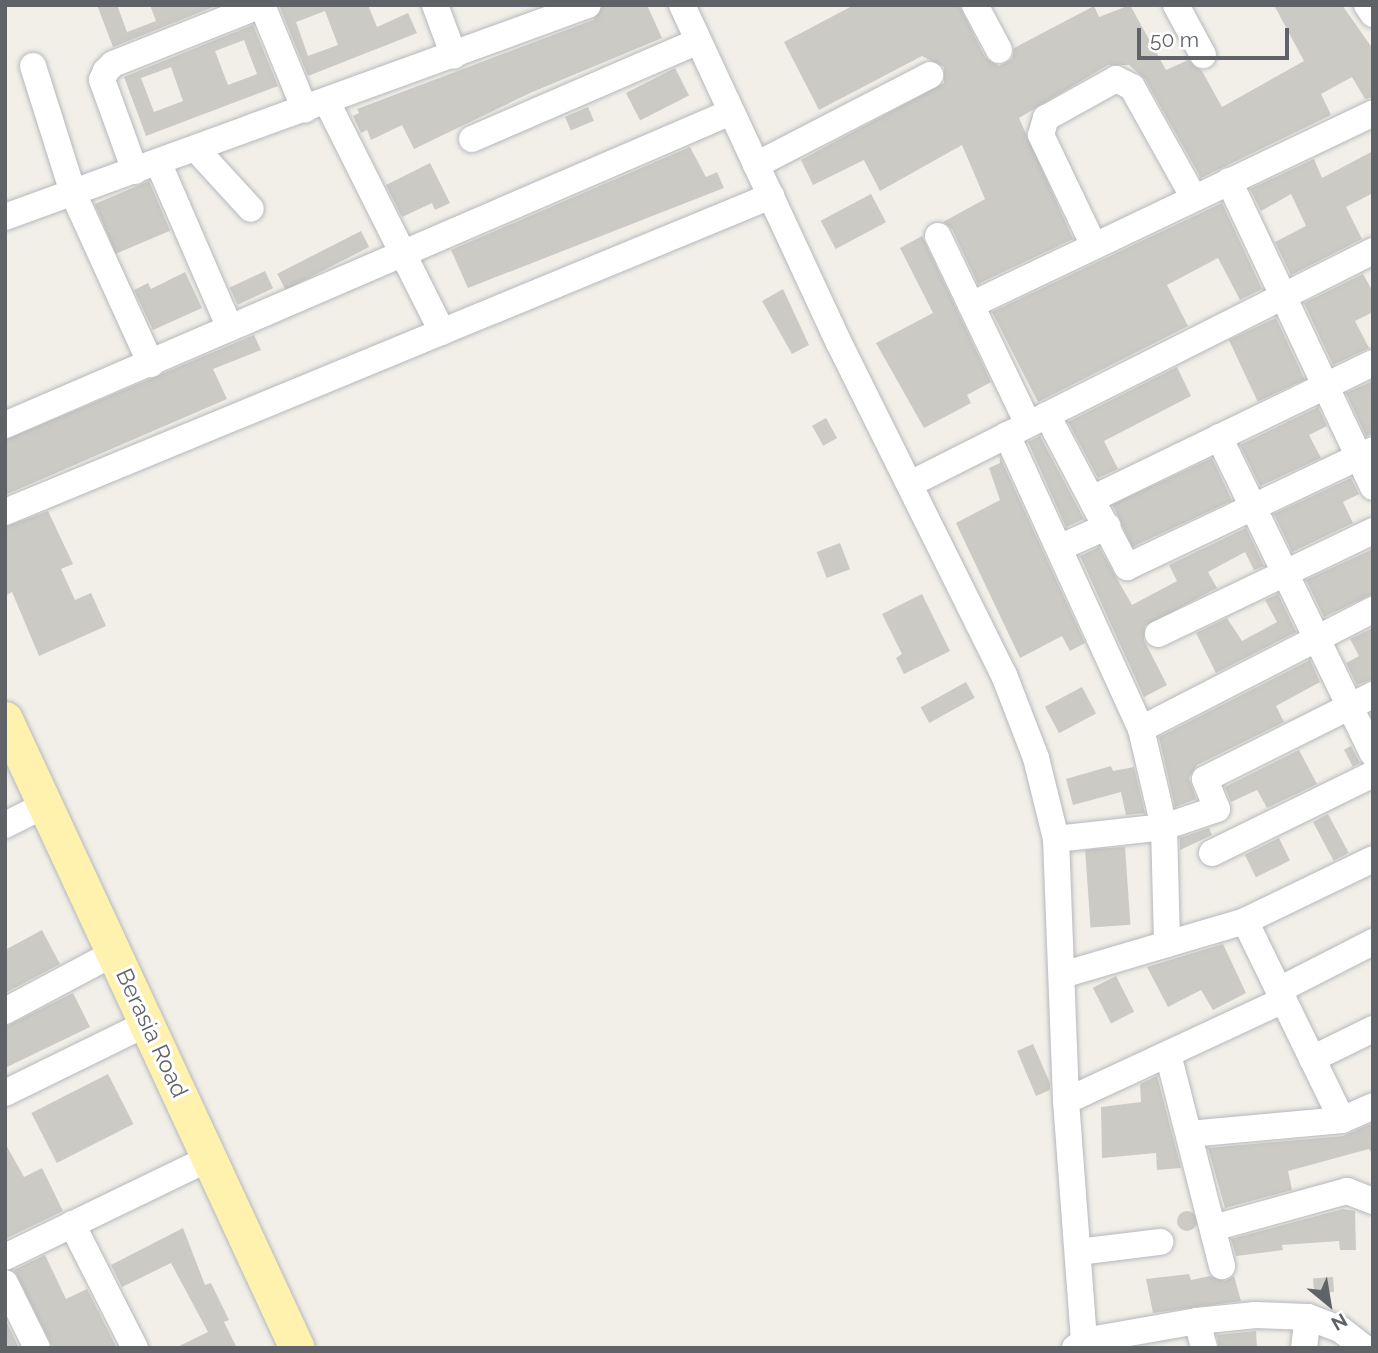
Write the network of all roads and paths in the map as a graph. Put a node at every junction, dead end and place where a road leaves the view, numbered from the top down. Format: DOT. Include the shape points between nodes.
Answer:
graph roads {
  1 [pos="262,5"];
  2 [pos="435,5"];
  3 [pos="588,5"];
  4 [pos="682,5"];
  5 [pos="975,5"];
  6 [pos="1176,5"];
  7 [pos="1367,5"];
  8 [pos="1373,13"];
  9 [pos="698,41"];
  10 [pos="999,50"];
  11 [pos="454,55"];
  12 [pos="1203,55"];
  13 [pos="33,66"];
  14 [pos="930,75"];
  15 [pos="316,106"];
  16 [pos="731,112"];
  17 [pos="1373,113"];
  18 [pos="472,139"];
  19 [pos="196,149"];
  20 [pos="756,165"];
  21 [pos="147,166"];
  22 [pos="1229,181"];
  23 [pos="73,193"];
  24 [pos="771,196"];
  25 [pos="1194,198"];
  26 [pos="251,209"];
  27 [pos="5,217"];
  28 [pos="937,236"];
  29 [pos="1094,246"];
  30 [pos="1373,251"];
  31 [pos="403,255"];
  32 [pos="1283,296"];
  33 [pos="971,305"];
  34 [pos="230,328"];
  35 [pos="442,332"];
  36 [pos="1373,363"];
  37 [pos="151,364"];
  38 [pos="1325,386"];
  39 [pos="5,425"];
  40 [pos="1027,425"];
  41 [pos="1219,437"];
  42 [pos="1366,453"];
  43 [pos="912,483"];
  44 [pos="1373,487"];
  45 [pos="1094,498"];
  46 [pos="1253,507"];
  47 [pos="5,512"];
  48 [pos="1108,526"];
  49 [pos="1373,531"];
  50 [pos="1061,547"];
  51 [pos="1285,573"];
  52 [pos="1373,610"];
  53 [pos="1158,634"];
  54 [pos="1317,638"];
  55 [pos="1361,701"];
  56 [pos="1141,729"];
  57 [pos="9,740"];
  58 [pos="1373,754"];
  59 [pos="1373,774"];
  60 [pos="47,804"];
  61 [pos="5,825"];
  62 [pos="1164,827"];
  63 [pos="1056,839"];
  64 [pos="1212,853"];
  65 [pos="1373,859"];
  66 [pos="1245,921"];
  67 [pos="1373,942"];
  68 [pos="1167,944"];
  69 [pos="114,953"];
  70 [pos="1062,975"];
  71 [pos="1281,995"];
  72 [pos="5,1011"];
  73 [pos="146,1024"];
  74 [pos="1373,1029"];
  75 [pos="1168,1054"];
  76 [pos="1312,1059"];
  77 [pos="5,1093"];
  78 [pos="1066,1101"];
  79 [pos="1373,1106"];
  80 [pos="1342,1120"];
  81 [pos="1189,1134"];
  82 [pos="212,1157"];
  83 [pos="1373,1201"];
  84 [pos="72,1224"];
  85 [pos="1213,1228"];
  86 [pos="1160,1242"];
  87 [pos="1078,1252"];
  88 [pos="5,1257"];
  89 [pos="1222,1266"];
  90 [pos="5,1283"];
  91 [pos="1308,1317"];
  92 [pos="1197,1321"];
  93 [pos="1079,1345"];
  94 [pos="37,1348"];
  95 [pos="135,1348"];
  96 [pos="297,1348"];
  97 [pos="1204,1348"];
  98 [pos="1304,1348"];
  99 [pos="1364,1348"];
  1 -- 15 [label="street"];
  1 -- 21 [label="street" via="113,64 106,71 102,80"];
  2 -- 11 [label="street"];
  3 -- 11 [label="street"];
  4 -- 9 [label="street"];
  5 -- 10 [label="street"];
  6 -- 12 [label="street"];
  7 -- 8 [label="street"];
  9 -- 16 [label="street"];
  9 -- 18 [label="street"];
  11 -- 15 [label="street"];
  13 -- 23 [label="street"];
  14 -- 20 [label="street"];
  15 -- 19 [label="street"];
  15 -- 31 [label="street"];
  16 -- 20 [label="street"];
  16 -- 31 [label="street"];
  17 -- 22 [label="street"];
  19 -- 21 [label="street"];
  19 -- 26 [label="street"];
  20 -- 24 [label="street"];
  21 -- 23 [label="street"];
  21 -- 34 [label="street"];
  22 -- 25 [label="street"];
  22 -- 32 [label="street"];
  23 -- 27 [label="street"];
  23 -- 37 [label="street"];
  24 -- 35 [label="street"];
  24 -- 43 [label="street" via="839,343"];
  25 -- 29 [label="street"];
  25 -- 29 [label="street" via="1132,87 1116,79 1046,117 1041,135"];
  28 -- 33 [label="street"];
  29 -- 33 [label="street"];
  30 -- 32 [label="street"];
  31 -- 34 [label="street"];
  31 -- 35 [label="street"];
  32 -- 38 [label="street"];
  32 -- 40 [label="street"];
  33 -- 40 [label="street"];
  34 -- 37 [label="street"];
  35 -- 47 [label="street"];
  36 -- 38 [label="street"];
  37 -- 39 [label="street"];
  38 -- 41 [label="street"];
  38 -- 42 [label="street"];
  40 -- 43 [label="street"];
  40 -- 45 [label="street"];
  40 -- 50 [label="street"];
  41 -- 45 [label="street"];
  41 -- 46 [label="street"];
  42 -- 44 [label="street"];
  42 -- 46 [label="street"];
  43 -- 63 [label="street" via="1004,675 1036,758"];
  45 -- 48 [label="street"];
  46 -- 48 [label="street" via="1128,567"];
  46 -- 51 [label="street"];
  48 -- 50 [label="street"];
  49 -- 51 [label="street"];
  50 -- 56 [label="street"];
  51 -- 53 [label="street"];
  51 -- 54 [label="street"];
  52 -- 54 [label="street"];
  54 -- 55 [label="street"];
  54 -- 56 [label="street"];
  55 -- 58 [label="street"];
  55 -- 62 [label="street" via="1205,779 1217,809"];
  56 -- 62 [label="street"];
  57 -- 60 [label="main road, Berasia Road"];
  59 -- 64 [label="street"];
  60 -- 61 [label="street"];
  60 -- 69 [label="main road, Berasia Road"];
  62 -- 63 [label="street"];
  62 -- 68 [label="street"];
  63 -- 70 [label="street"];
  65 -- 66 [label="street"];
  66 -- 68 [label="street"];
  66 -- 71 [label="street"];
  67 -- 71 [label="street"];
  68 -- 70 [label="street"];
  69 -- 72 [label="street"];
  69 -- 73 [label="main road, Berasia Road"];
  70 -- 78 [label="street"];
  71 -- 75 [label="street"];
  71 -- 76 [label="street"];
  73 -- 77 [label="street"];
  73 -- 82 [label="main road, Berasia Road"];
  74 -- 76 [label="street"];
  75 -- 78 [label="street"];
  75 -- 81 [label="street"];
  76 -- 80 [label="street"];
  78 -- 87 [label="street"];
  79 -- 80 [label="street"];
  80 -- 81 [label="street"];
  81 -- 85 [label="street"];
  82 -- 84 [label="street"];
  82 -- 96 [label="main road, Berasia Road"];
  83 -- 85 [label="street" via="1347,1191"];
  84 -- 88 [label="street"];
  84 -- 95 [label="street"];
  85 -- 89 [label="street"];
  86 -- 87 [label="street"];
  87 -- 93 [label="street"];
  90 -- 94 [label="street"];
  91 -- 92 [label="street"];
  91 -- 98 [label="street"];
  91 -- 99 [label="street" via="1340,1329"];
  92 -- 93 [label="street"];
  92 -- 97 [label="street"];
}
